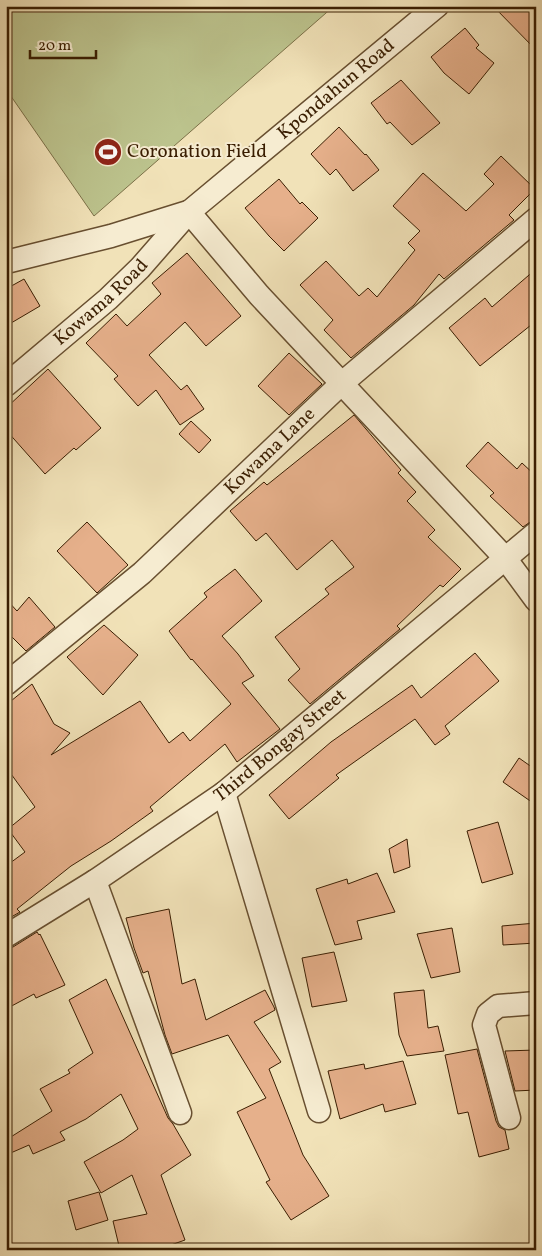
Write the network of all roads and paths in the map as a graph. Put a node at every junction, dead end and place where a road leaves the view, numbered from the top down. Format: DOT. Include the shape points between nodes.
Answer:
graph roads {
  1 [pos="437,6"];
  2 [pos="189,212"];
  3 [pos="536,219"];
  4 [pos="6,262"];
  5 [pos="341,384"];
  6 [pos="6,385"];
  7 [pos="536,533"];
  8 [pos="505,558"];
  9 [pos="536,600"];
  10 [pos="6,684"];
  11 [pos="224,793"];
  12 [pos="95,881"];
  13 [pos="6,936"];
  14 [pos="536,1003"];
  15 [pos="319,1111"];
  16 [pos="180,1113"];
  17 [pos="508,1118"];
  1 -- 2 [label="street, Kpondahun Road"];
  2 -- 4 [label="street" via="112,236"];
  2 -- 5 [label="street" via="259,295"];
  2 -- 6 [label="street, Kowama Road" via="121,286"];
  3 -- 5 [label="street, Kowama Lane"];
  5 -- 8 [label="street"];
  5 -- 10 [label="street, Kowama Lane" via="142,573"];
  7 -- 8 [label="street, Third Bongay Street"];
  8 -- 9 [label="street"];
  8 -- 11 [label="street, Third Bongay Street"];
  11 -- 12 [label="street, Third Bongay Street"];
  11 -- 15 [label="street"];
  12 -- 13 [label="street, Third Bongay Street"];
  12 -- 16 [label="street"];
  14 -- 17 [label="street" via="498,1006 488,1014 484,1026"];
}
